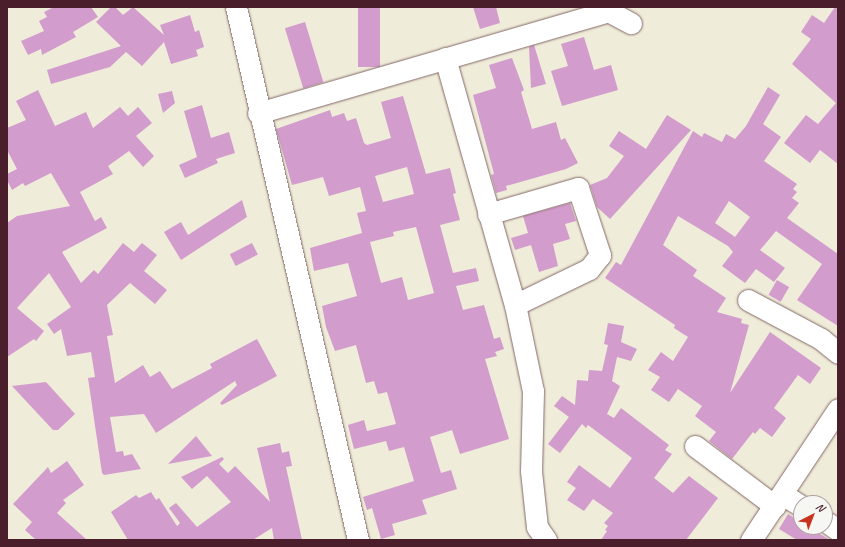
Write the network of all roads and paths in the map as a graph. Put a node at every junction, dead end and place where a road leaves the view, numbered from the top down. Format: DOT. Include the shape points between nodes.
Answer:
graph roads {
  1 [pos="236,7"];
  2 [pos="631,23"];
  3 [pos="445,58"];
  4 [pos="258,113"];
  5 [pos="488,214"];
  6 [pos="748,300"];
  7 [pos="515,305"];
  8 [pos="838,352"];
  9 [pos="838,409"];
  10 [pos="696,446"];
  11 [pos="779,500"];
  12 [pos="793,504"];
  13 [pos="358,540"];
  14 [pos="546,540"];
  15 [pos="751,540"];
  1 -- 4 [label="street"];
  2 -- 3 [label="street" via="608,12"];
  3 -- 4 [label="street"];
  3 -- 5 [label="street"];
  4 -- 13 [label="street"];
  5 -- 7 [label="street"];
  5 -- 7 [label="street" via="578,188 600,255 589,269"];
  6 -- 8 [label="street" via="821,339"];
  7 -- 14 [label="street" via="534,391 531,471 537,527"];
  9 -- 11 [label="street"];
  10 -- 11 [label="street"];
  11 -- 12 [label="street"];
  11 -- 15 [label="street"];
}
